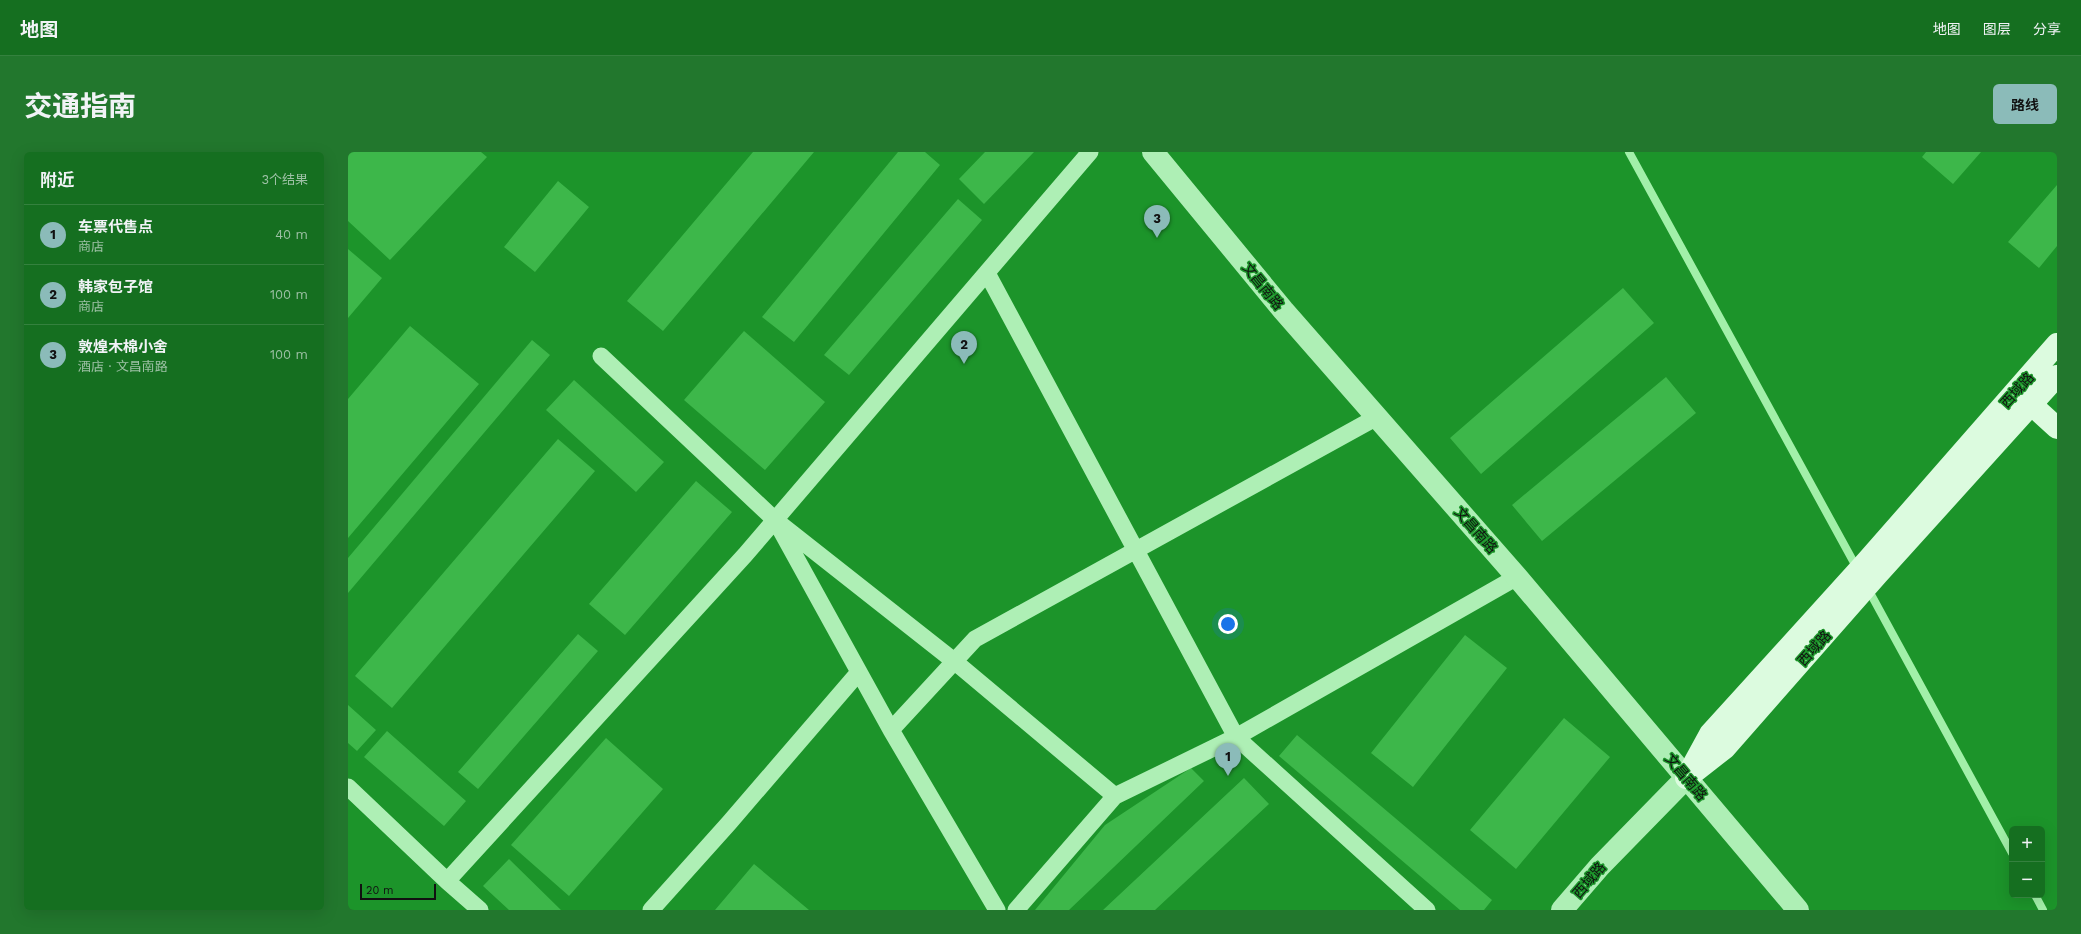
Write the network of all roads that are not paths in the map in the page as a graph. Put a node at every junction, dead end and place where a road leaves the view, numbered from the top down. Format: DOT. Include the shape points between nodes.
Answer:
graph roads {
  1 [pos="1090,152"];
  2 [pos="1153,152"];
  3 [pos="987,273"];
  4 [pos="2057,344"];
  5 [pos="601,356"];
  6 [pos="2052,374"];
  7 [pos="2024,397"];
  8 [pos="1377,417"];
  9 [pos="2057,428"];
  10 [pos="775,520"];
  11 [pos="1136,550"];
  12 [pos="1517,577"];
  13 [pos="954,661"];
  14 [pos="859,672"];
  15 [pos="891,730"];
  16 [pos="1236,737"];
  17 [pos="1686,778"];
  18 [pos="348,787"];
  19 [pos="1115,796"];
  20 [pos="447,881"];
  21 [pos="480,910"];
  22 [pos="651,910"];
  23 [pos="997,910"];
  24 [pos="1016,910"];
  25 [pos="1427,910"];
  26 [pos="1562,910"];
  27 [pos="1798,910"];
  1 -- 3 [label="street"];
  2 -- 8 [label="street, 文昌南路" via="1283,310"];
  3 -- 10 [label="street"];
  3 -- 11 [label="street"];
  4 -- 6 [label="main road, 西域路"];
  5 -- 10 [label="street"];
  6 -- 7 [label="main road, 西域路"];
  7 -- 9 [label="main road"];
  7 -- 17 [label="main road, 西域路" via="1839,606 1710,734"];
  8 -- 11 [label="street"];
  8 -- 12 [label="street, 文昌南路"];
  10 -- 13 [label="street"];
  10 -- 14 [label="street"];
  10 -- 20 [label="street"];
  11 -- 13 [label="street" via="975,638"];
  11 -- 16 [label="street"];
  12 -- 16 [label="street"];
  12 -- 17 [label="street, 文昌南路"];
  13 -- 15 [label="street"];
  13 -- 19 [label="street"];
  14 -- 15 [label="street"];
  14 -- 22 [label="street"];
  15 -- 23 [label="street"];
  16 -- 19 [label="street"];
  16 -- 25 [label="street"];
  17 -- 26 [label="street, 西域路" via="1600,866"];
  17 -- 27 [label="street, 文昌南路"];
  18 -- 20 [label="street"];
  19 -- 24 [label="street"];
  20 -- 21 [label="street"];
}
